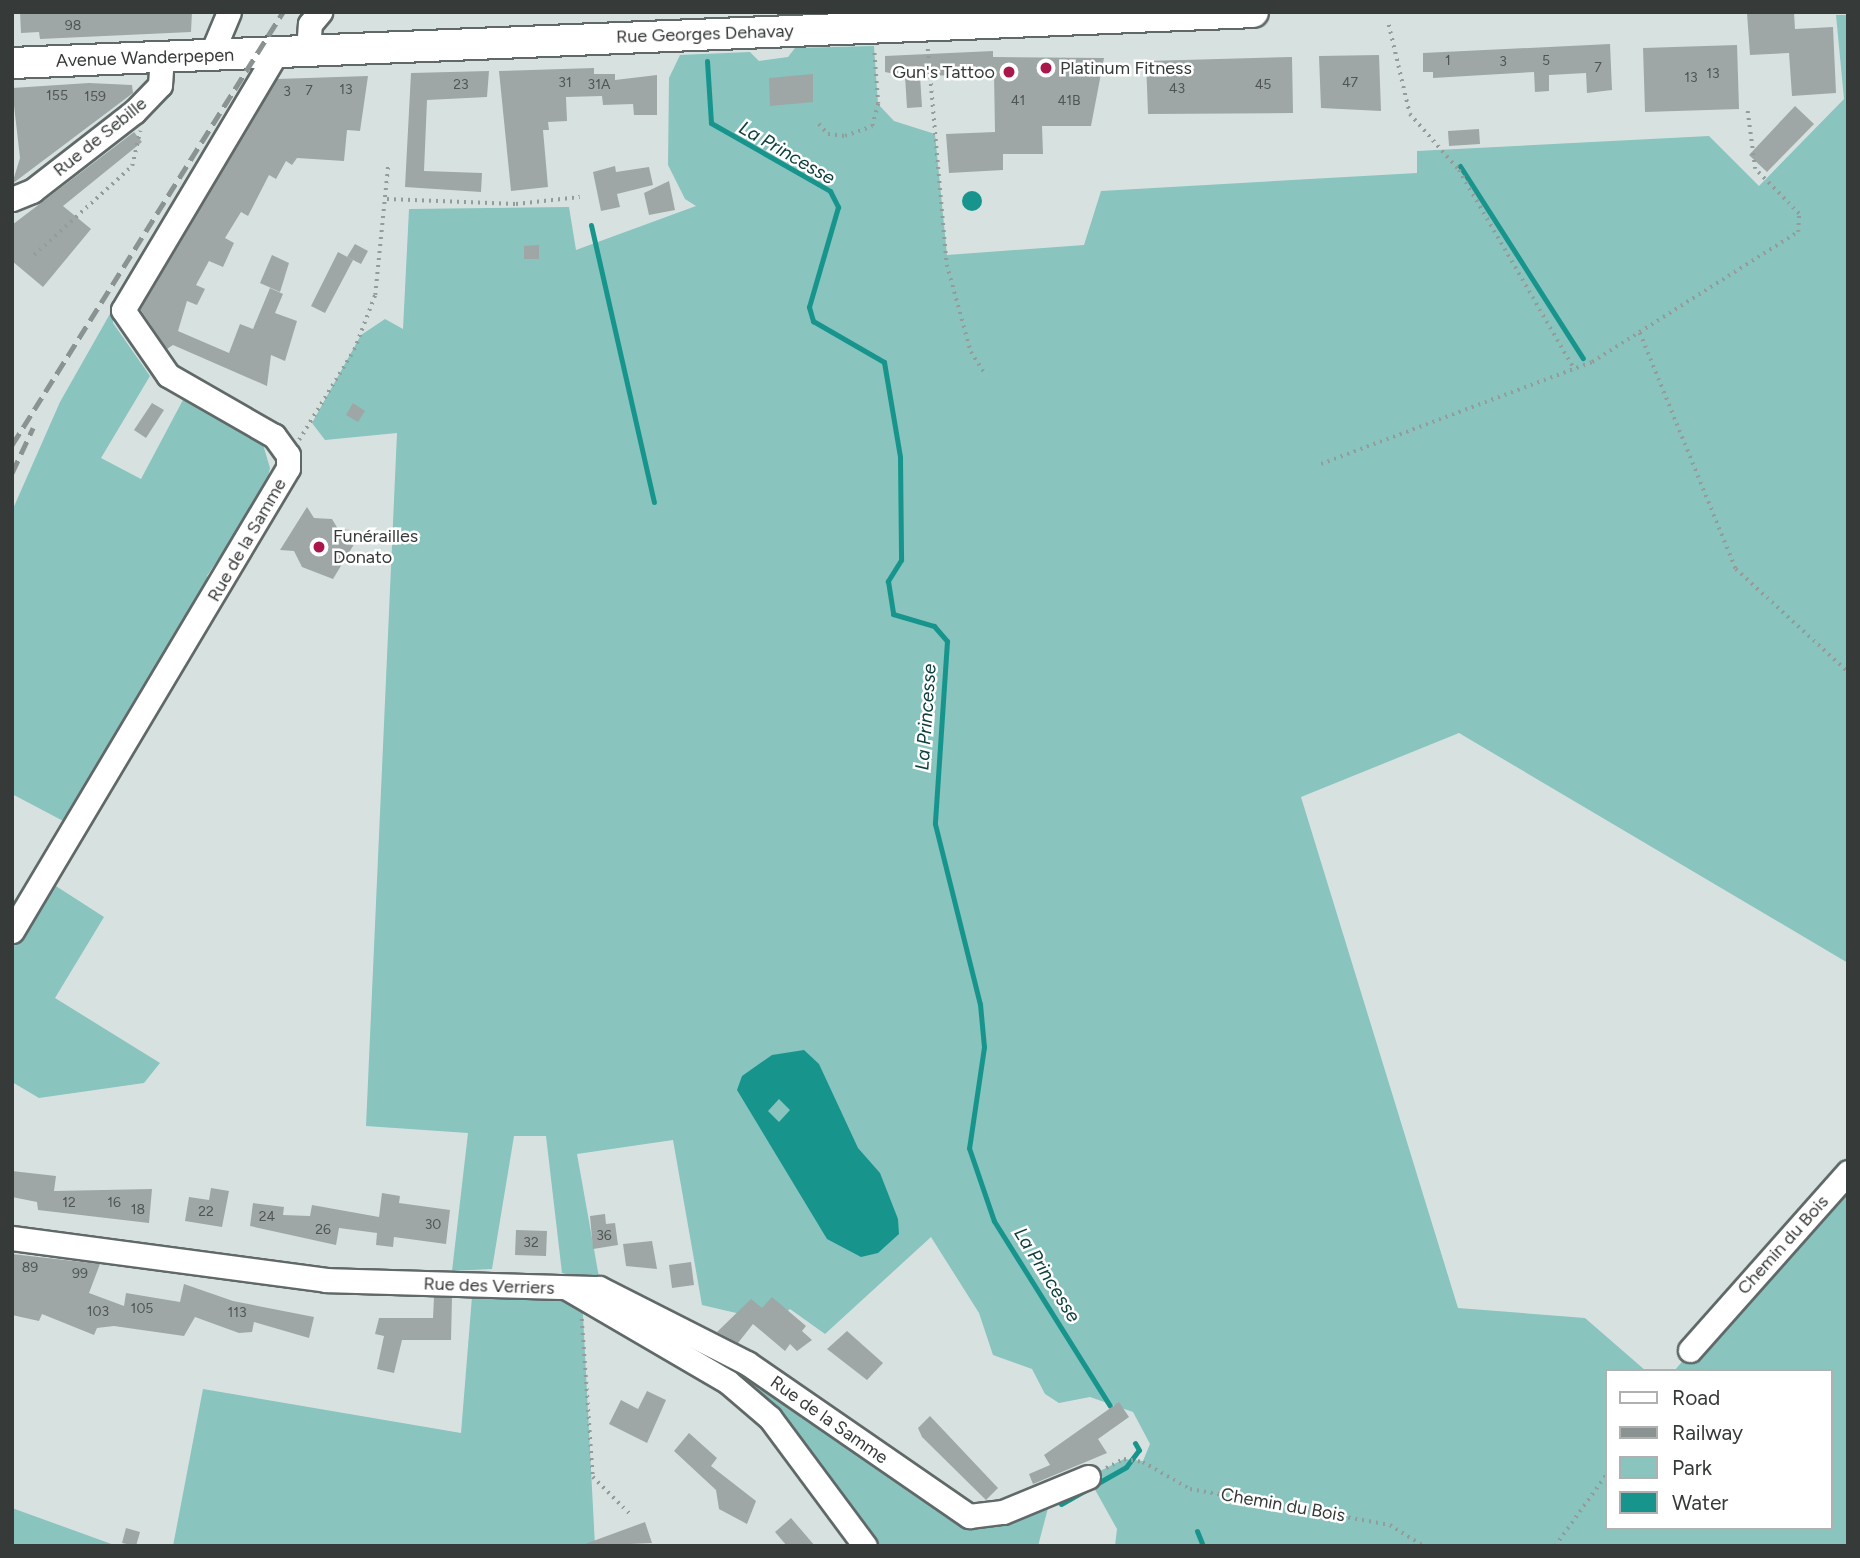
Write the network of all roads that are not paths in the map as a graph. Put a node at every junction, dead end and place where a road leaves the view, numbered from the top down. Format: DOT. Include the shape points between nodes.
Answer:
graph roads {
  1 [pos="229,12"];
  2 [pos="320,12"];
  3 [pos="1253,12"];
  4 [pos="308,51"];
  5 [pos="277,52"];
  6 [pos="211,55"];
  7 [pos="162,56"];
  8 [pos="12,63"];
  9 [pos="12,199"];
  10 [pos="12,931"];
  11 [pos="1848,1172"];
  12 [pos="12,1238"];
  13 [pos="575,1292"];
  14 [pos="1690,1350"];
  15 [pos="1088,1477"];
  16 [pos="866,1546"];
  1 -- 6 [label="street"];
  2 -- 4 [label="street" via="310,24"];
  3 -- 4 [label="main road, Rue Georges Dehavay"];
  4 -- 5 [label="main road, Rue Georges Dehavay"];
  5 -- 6 [label="main road, Avenue Wanderpepen"];
  5 -- 10 [label="street, Rue de la Samme" via="123,310 168,375 274,436 288,455 276,491"];
  6 -- 7 [label="main road, Avenue Wanderpepen"];
  7 -- 8 [label="main road, Avenue Wanderpepen"];
  7 -- 9 [label="street, Rue de Sebille" via="160,85 134,112 32,191"];
  11 -- 14 [label="street, Chemin du Bois"];
  12 -- 13 [label="street, Rue des Verriers" via="326,1280"];
  13 -- 15 [label="street, Rue de la Samme" via="599,1288 699,1335 969,1516 1003,1512"];
  13 -- 16 [label="street, Rue des Verriers" via="728,1382 770,1418"];
}
